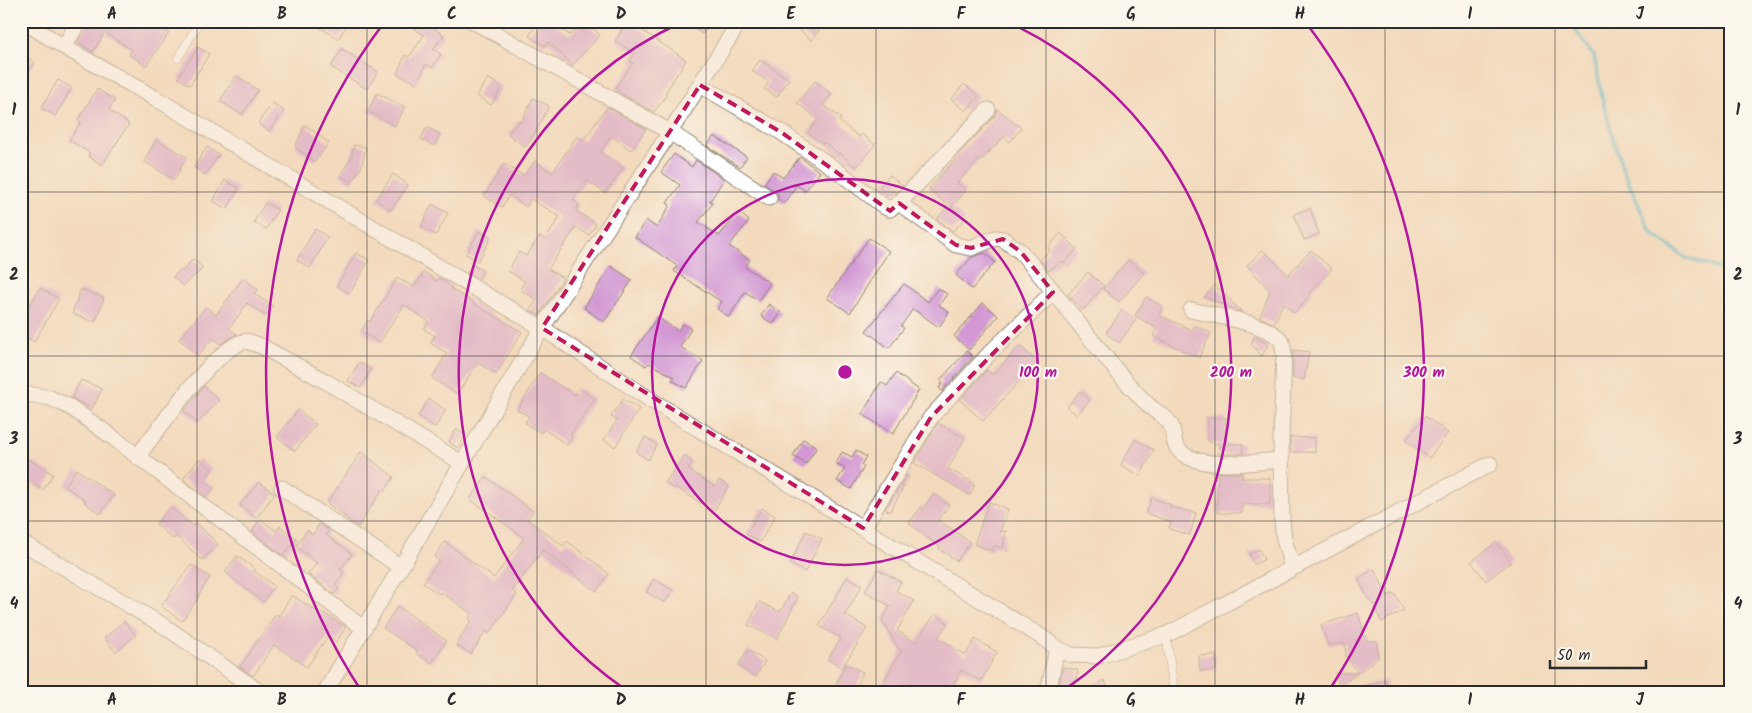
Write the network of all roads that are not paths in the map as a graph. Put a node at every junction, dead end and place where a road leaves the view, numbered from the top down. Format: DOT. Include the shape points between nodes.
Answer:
graph roads {
  1 [pos="79,21"];
  2 [pos="200,21"];
  3 [pos="473,21"];
  4 [pos="740,21"];
  5 [pos="21,25"];
  6 [pos="64,48"];
  7 [pos="178,58"];
  8 [pos="700,85"];
  9 [pos="988,110"];
  10 [pos="670,132"];
  11 [pos="769,198"];
  12 [pos="899,203"];
  13 [pos="1053,292"];
  14 [pos="1191,310"];
  15 [pos="542,328"];
  16 [pos="21,396"];
  17 [pos="137,457"];
  18 [pos="1281,460"];
  19 [pos="462,463"];
  20 [pos="1490,464"];
  21 [pos="282,488"];
  22 [pos="863,528"];
  23 [pos="21,542"];
  24 [pos="401,567"];
  25 [pos="1292,568"];
  26 [pos="363,628"];
  27 [pos="1166,635"];
  28 [pos="1057,648"];
  29 [pos="260,692"];
  30 [pos="325,692"];
  31 [pos="1048,692"];
  32 [pos="1174,692"];
  1 -- 6 [label="street"];
  2 -- 7 [label="lane"];
  3 -- 10 [label="street"];
  4 -- 8 [label="street"];
  5 -- 6 [label="street" via="23,21"];
  6 -- 15 [label="street" via="157,95"];
  8 -- 10 [label="street"];
  8 -- 12 [label="street" via="781,132 885,207 890,209"];
  9 -- 12 [label="street"];
  10 -- 11 [label="street"];
  10 -- 15 [label="street"];
  12 -- 13 [label="street" via="956,246 971,248 995,238 1003,239 1021,252"];
  13 -- 18 [label="street" via="1141,398 1168,420 1176,447 1183,454 1199,461 1222,463"];
  13 -- 22 [label="street" via="931,417"];
  14 -- 18 [label="street" via="1258,326 1282,342"];
  15 -- 19 [label="street"];
  15 -- 22 [label="street" via="649,399"];
  16 -- 17 [label="street" via="50,398 70,407"];
  17 -- 19 [label="street" via="210,366 228,350 247,341 325,381"];
  17 -- 26 [label="street"];
  18 -- 25 [label="street" via="1282,520"];
  19 -- 24 [label="street"];
  20 -- 25 [label="street"];
  21 -- 24 [label="street"];
  22 -- 28 [label="street"];
  23 -- 29 [label="street" via="164,626"];
  24 -- 26 [label="street"];
  25 -- 27 [label="street"];
  26 -- 30 [label="street"];
  27 -- 28 [label="street" via="1099,656 1070,655"];
  27 -- 32 [label="lane"];
  28 -- 31 [label="street"];
}
